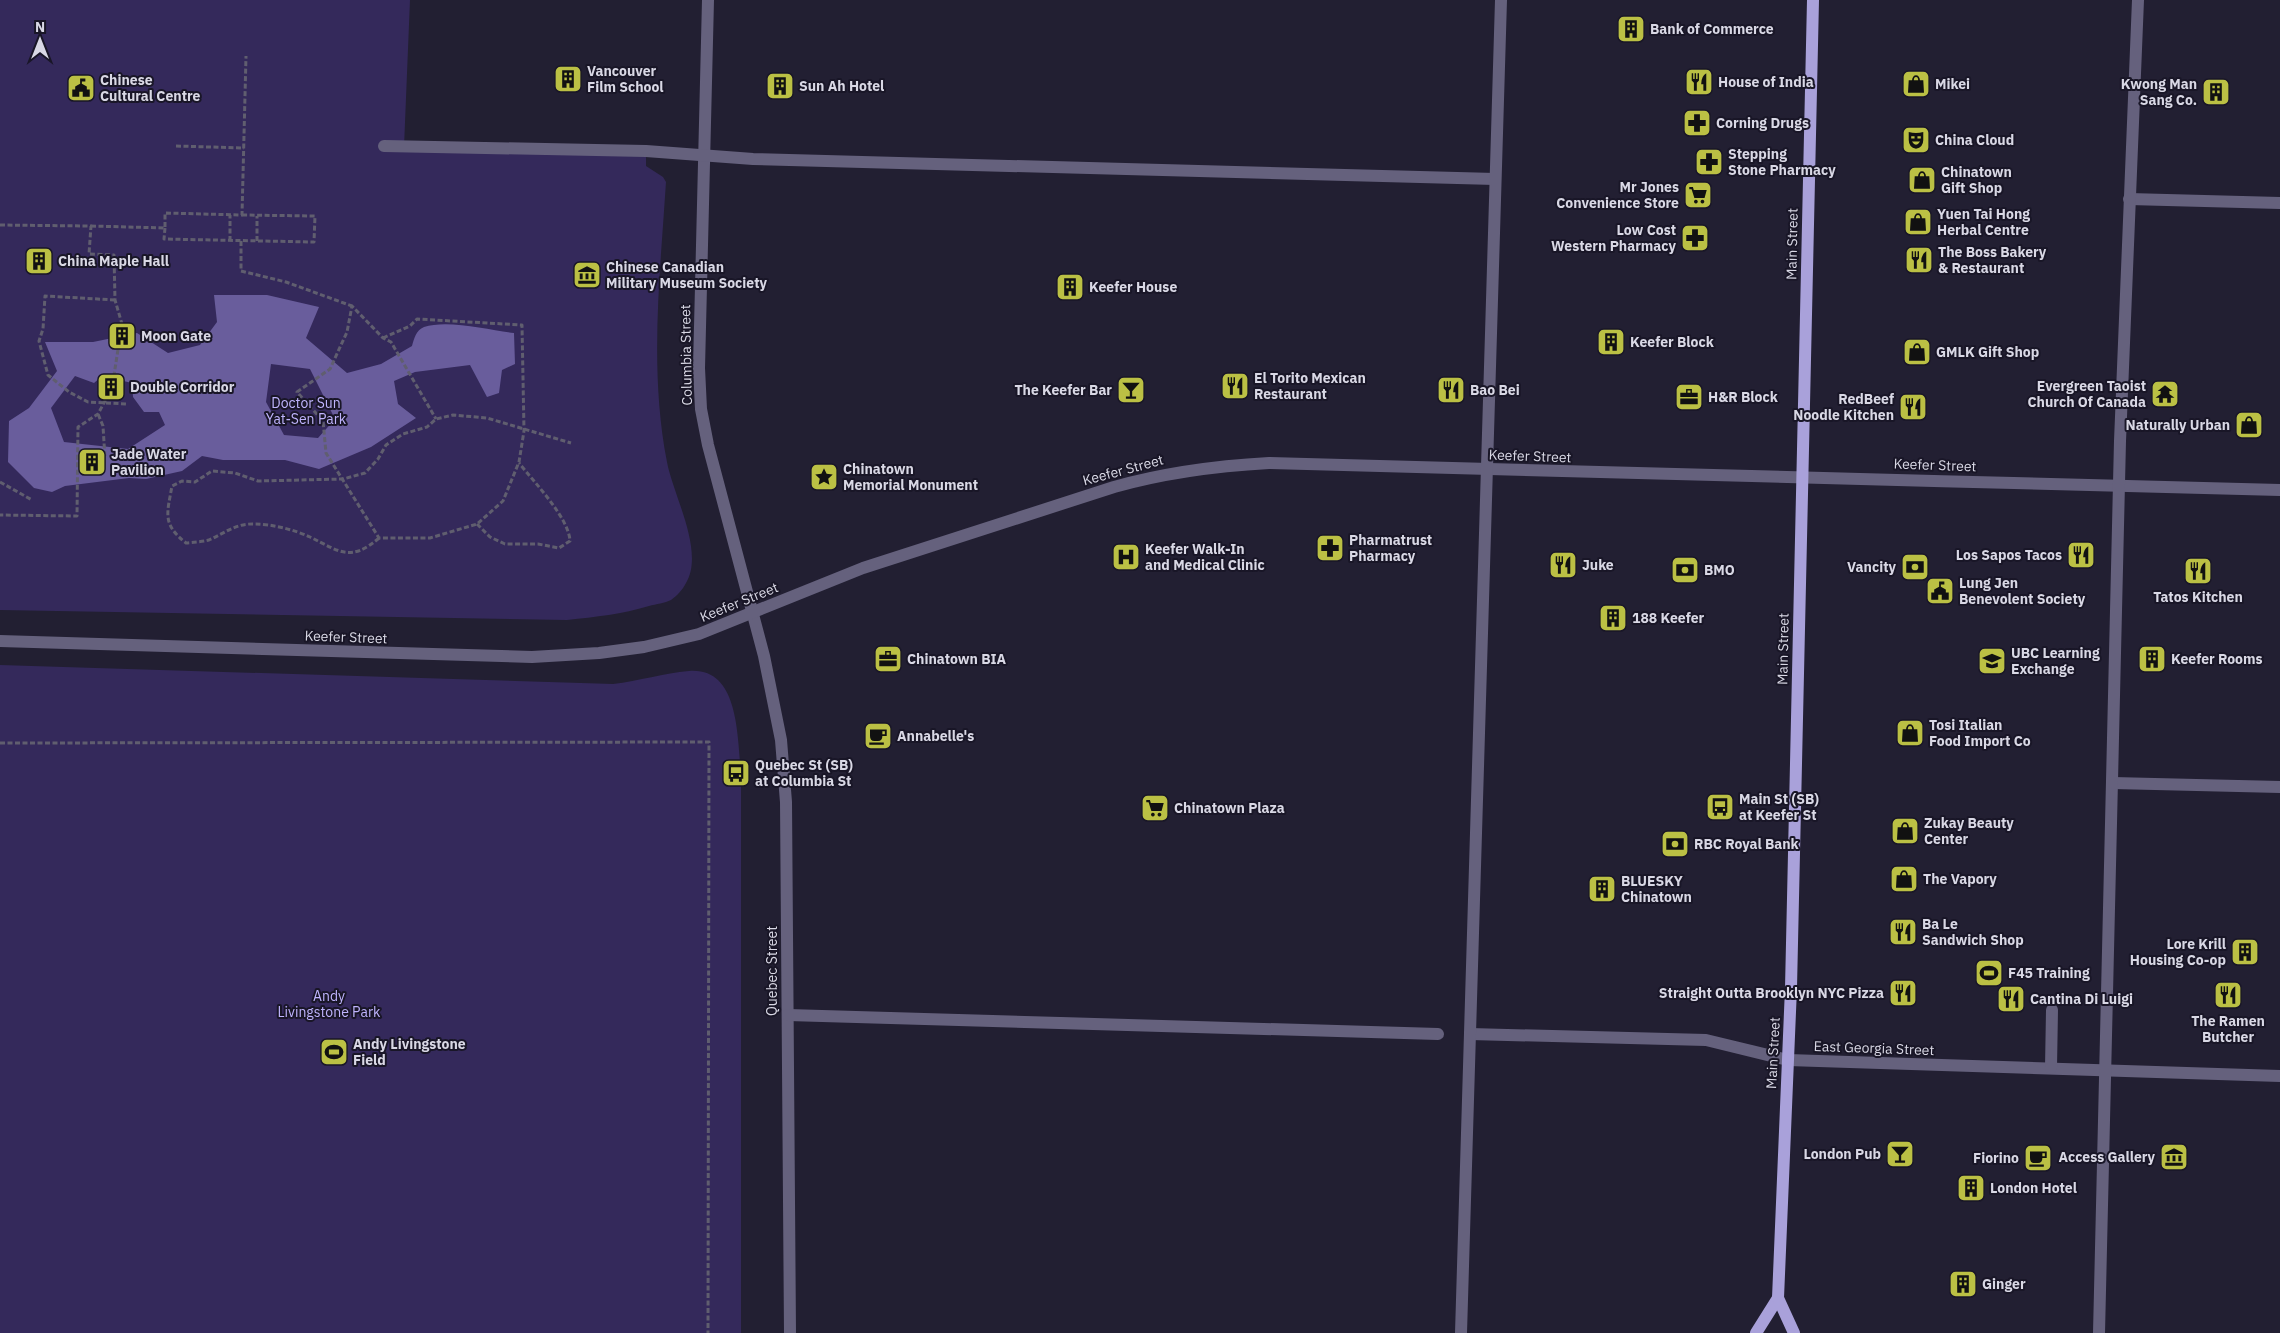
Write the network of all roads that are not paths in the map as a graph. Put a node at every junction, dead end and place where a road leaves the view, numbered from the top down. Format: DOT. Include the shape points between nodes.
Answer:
graph roads {
  1 [pos="708,0"];
  2 [pos="1501,0"];
  3 [pos="1813,0"];
  4 [pos="2138,0"];
  5 [pos="384,146"];
  6 [pos="703,155"];
  7 [pos="1495,179"];
  8 [pos="2129,199"];
  9 [pos="2280,202"];
  10 [pos="1486,469"];
  11 [pos="1801,478"];
  12 [pos="2120,486"];
  13 [pos="2280,490"];
  14 [pos="753,613"];
  15 [pos="0,641"];
  16 [pos="2113,783"];
  17 [pos="2280,787"];
  18 [pos="2052,1010"];
  19 [pos="788,1015"];
  20 [pos="1438,1034"];
  21 [pos="1470,1034"];
  22 [pos="1788,1060"];
  23 [pos="2051,1068"];
  24 [pos="2104,1070"];
  25 [pos="2280,1076"];
  26 [pos="1778,1298"];
  27 [pos="790,1333"];
  28 [pos="1461,1333"];
  29 [pos="1756,1333"];
  30 [pos="1794,1333"];
  31 [pos="2099,1333"];
  1 -- 6 [label="street, Columbia Street"];
  2 -- 7 [label="street"];
  3 -- 11 [label="main road, Main Street"];
  4 -- 8 [label="street"];
  5 -- 6 [label="street"];
  6 -- 7 [label="street" via="773,160"];
  6 -- 14 [label="street, Columbia Street" via="701,409"];
  7 -- 10 [label="street"];
  8 -- 9 [label="street"];
  8 -- 12 [label="street"];
  10 -- 11 [label="street, Keefer Street"];
  10 -- 14 [label="street, Keefer Street" via="1269,463 1205,467 1155,475 863,568"];
  10 -- 21 [label="street"];
  11 -- 12 [label="street, Keefer Street"];
  11 -- 22 [label="main road, Main Street"];
  12 -- 13 [label="street, Keefer Street"];
  12 -- 16 [label="street"];
  14 -- 15 [label="street, Keefer Street" via="699,634 644,647 551,657"];
  14 -- 19 [label="street, Quebec Street" via="781,740 786,802"];
  16 -- 17 [label="street"];
  16 -- 24 [label="street"];
  18 -- 23 [label="street"];
  19 -- 20 [label="street"];
  19 -- 27 [label="street, Quebec Street"];
  21 -- 22 [label="street, East Georgia Street" via="1706,1040"];
  21 -- 28 [label="street"];
  22 -- 23 [label="street, East Georgia Street"];
  22 -- 26 [label="main road, Main Street"];
  23 -- 24 [label="street, East Georgia Street"];
  24 -- 25 [label="street, East Georgia Street"];
  24 -- 31 [label="street"];
  26 -- 29 [label="main road, Main Street"];
  26 -- 30 [label="main road, Main Street"];
}
